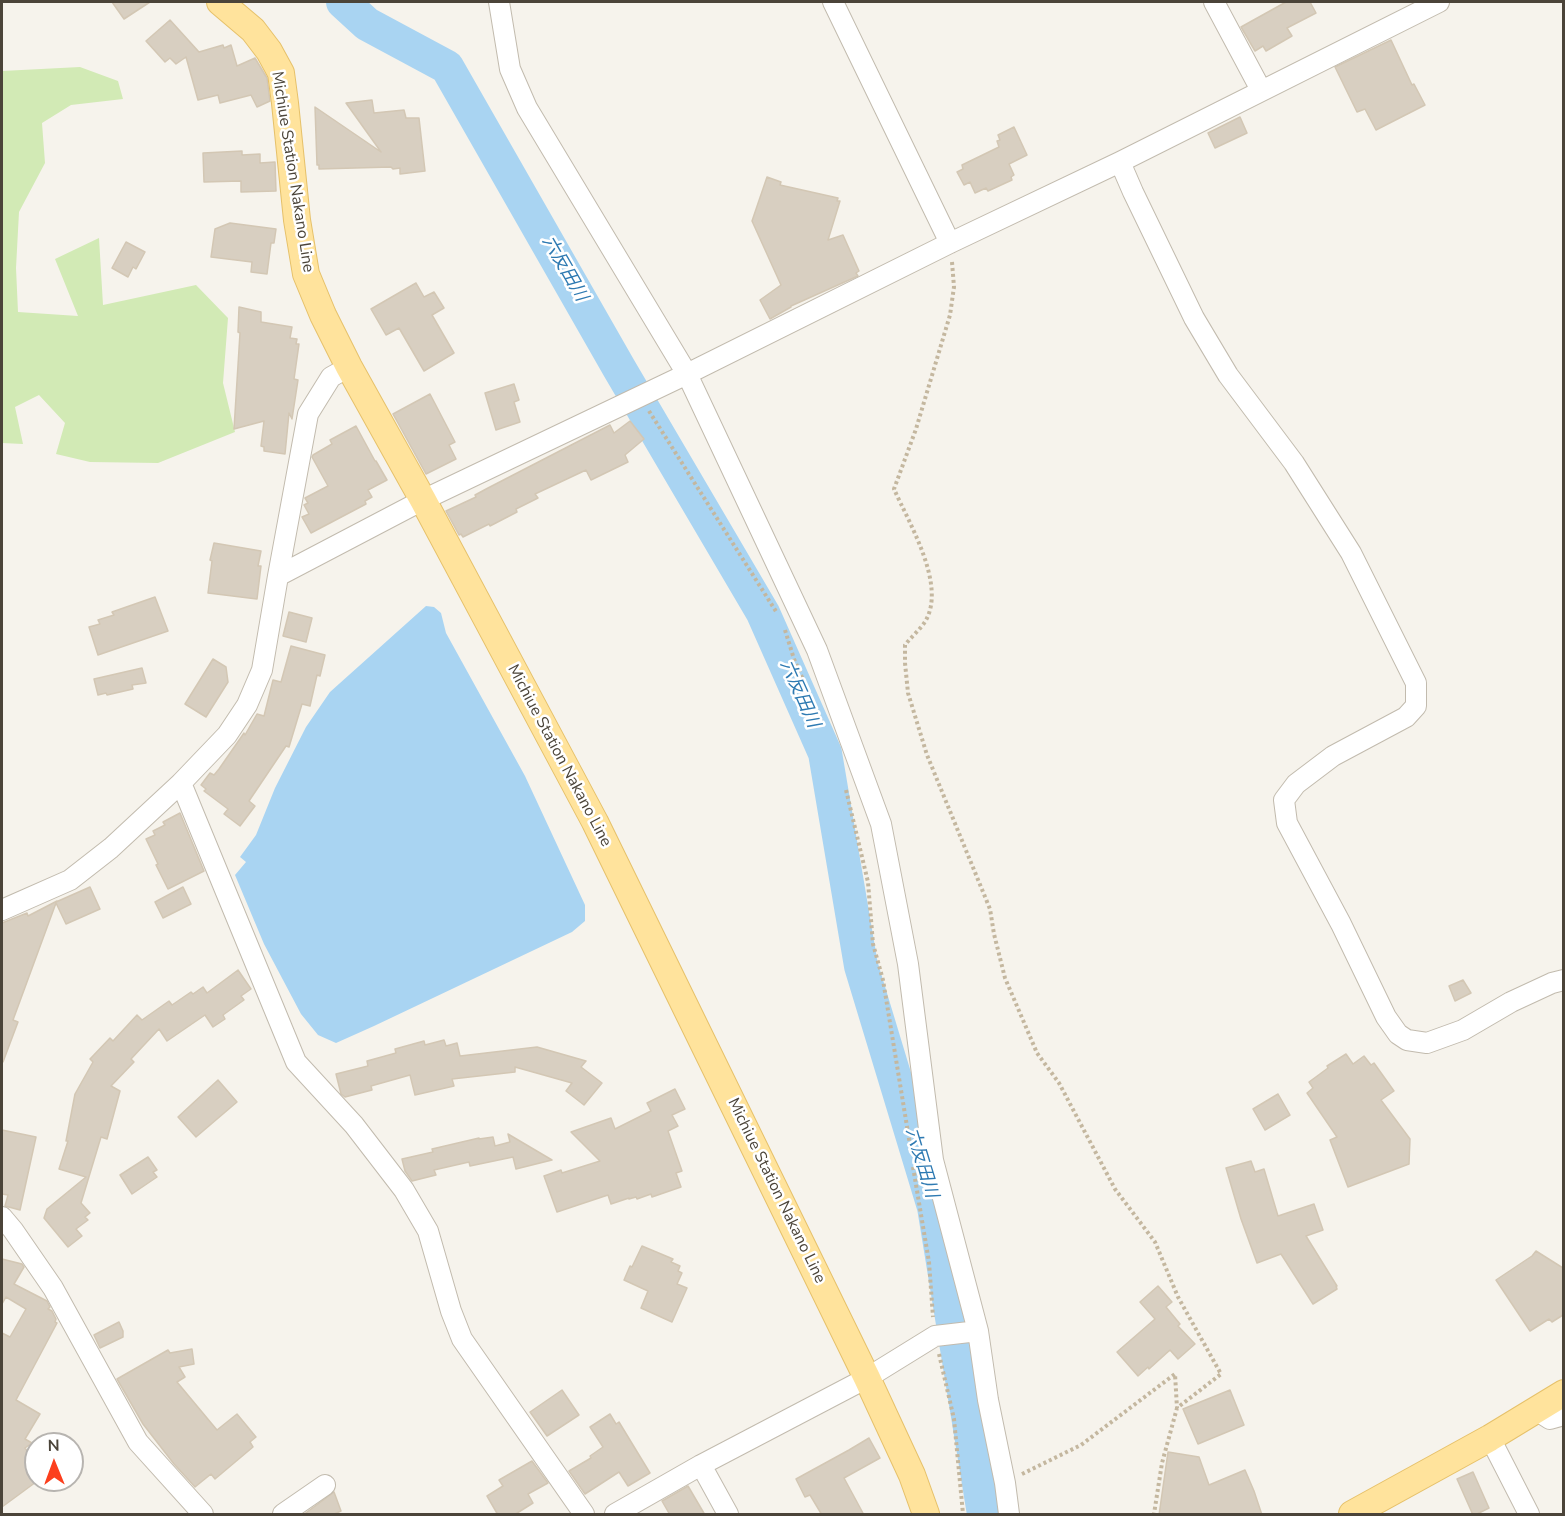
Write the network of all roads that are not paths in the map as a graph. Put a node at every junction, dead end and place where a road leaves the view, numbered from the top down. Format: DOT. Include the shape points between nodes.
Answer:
graph roads {
  1 [pos="220,2"];
  2 [pos="499,2"];
  3 [pos="833,2"];
  4 [pos="1214,2"];
  5 [pos="1439,2"];
  6 [pos="1262,90"];
  7 [pos="1120,162"];
  8 [pos="950,243"];
  9 [pos="349,367"];
  10 [pos="682,376"];
  11 [pos="423,500"];
  12 [pos="278,576"];
  13 [pos="181,783"];
  14 [pos="2,910"];
  15 [pos="1563,980"];
  16 [pos="2,1217"];
  17 [pos="978,1331"];
  18 [pos="867,1378"];
  19 [pos="1563,1393"];
  20 [pos="1536,1410"];
  21 [pos="1563,1415"];
  22 [pos="1490,1438"];
  23 [pos="701,1464"];
  24 [pos="325,1485"];
  25 [pos="203,1515"];
  26 [pos="283,1515"];
  27 [pos="584,1515"];
  28 [pos="615,1515"];
  29 [pos="728,1515"];
  30 [pos="926,1515"];
  31 [pos="1009,1515"];
  32 [pos="1352,1515"];
  33 [pos="1529,1515"];
  1 -- 9 [label="main road, Michiue Station Nakano Line" via="253,30 281,73 306,274"];
  2 -- 10 [label="street" via="510,69 526,108"];
  3 -- 8 [label="street"];
  4 -- 6 [label="street"];
  5 -- 6 [label="street"];
  6 -- 7 [label="street"];
  7 -- 8 [label="street"];
  7 -- 15 [label="street" via="1194,318 1228,375 1294,463 1351,553 1416,683 1416,706 1406,717 1333,756 1296,784 1284,800 1287,823 1386,1017 1407,1040 1427,1043 1463,1030 1511,1002"];
  8 -- 10 [label="street"];
  9 -- 11 [label="main road, Michiue Station Nakano Line"];
  9 -- 12 [label="street" via="331,376 308,414"];
  10 -- 11 [label="street"];
  10 -- 17 [label="street" via="817,650 881,824 908,964 933,1160"];
  11 -- 12 [label="street"];
  11 -- 18 [label="main road, Michiue Station Nakano Line" via="595,822"];
  12 -- 13 [label="street" via="262,670 248,705 227,735"];
  13 -- 14 [label="street" via="70,880"];
  13 -- 27 [label="street" via="296,1062 354,1125 405,1190 428,1231 462,1339"];
  16 -- 25 [label="street" via="53,1288 138,1442"];
  17 -- 18 [label="street" via="934,1336"];
  17 -- 31 [label="street"];
  18 -- 23 [label="street"];
  18 -- 30 [label="main road, Michiue Station Nakano Line"];
  19 -- 20 [label="main road"];
  20 -- 21 [label="street" via="1550,1419"];
  20 -- 22 [label="main road"];
  22 -- 32 [label="main road"];
  22 -- 33 [label="street"];
  23 -- 28 [label="street"];
  23 -- 29 [label="street"];
  24 -- 26 [label="street"];
}
